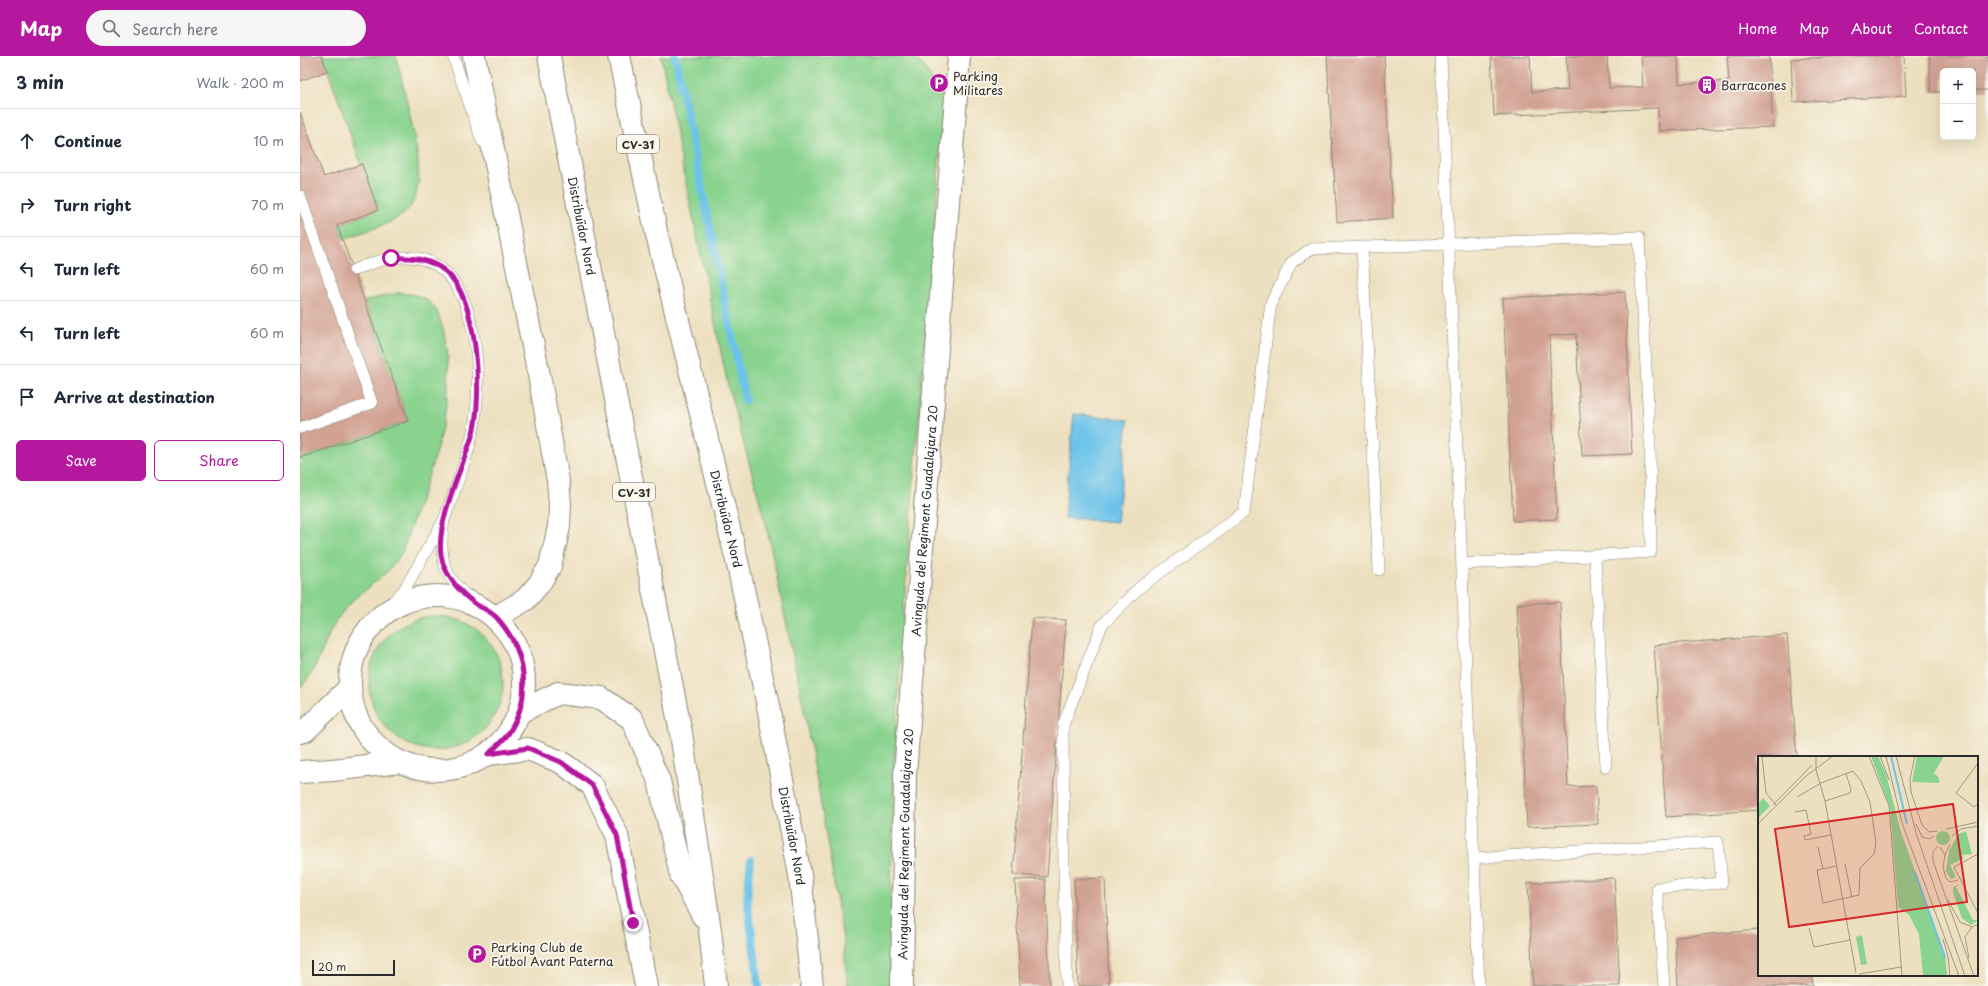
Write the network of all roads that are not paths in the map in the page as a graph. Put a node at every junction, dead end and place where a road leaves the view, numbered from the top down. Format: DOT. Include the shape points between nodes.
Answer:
graph roads {
  1 [pos="453,56"];
  2 [pos="474,56"];
  3 [pos="548,56"];
  4 [pos="619,56"];
  5 [pos="959,56"];
  6 [pos="1440,56"];
  7 [pos="300,196"];
  8 [pos="505,209"];
  9 [pos="1449,243"];
  10 [pos="1362,247"];
  11 [pos="354,270"];
  12 [pos="300,428"];
  13 [pos="444,520"];
  14 [pos="1595,556"];
  15 [pos="1462,564"];
  16 [pos="1379,570"];
  17 [pos="476,604"];
  18 [pos="380,616"];
  19 [pos="496,617"];
  20 [pos="349,688"];
  21 [pos="520,712"];
  22 [pos="300,732"];
  23 [pos="489,754"];
  24 [pos="399,762"];
  25 [pos="1606,767"];
  26 [pos="300,772"];
  27 [pos="1474,858"];
  28 [pos="710,930"];
  29 [pos="646,986"];
  30 [pos="716,986"];
  31 [pos="812,986"];
  32 [pos="902,986"];
  33 [pos="1067,986"];
  34 [pos="1479,986"];
  35 [pos="1664,986"];
  1 -- 8 [label="lane"];
  2 -- 8 [label="main road"];
  3 -- 28 [label="main road, Distribuïdor Nord / CV-31" via="680,733"];
  4 -- 31 [label="main road, Distribuïdor Nord / CV-31" via="656,231 738,565 768,706 800,875"];
  5 -- 32 [label="main road, Avinguda del Regiment Guadalajara 20" via="905,776"];
  6 -- 9 [label="lane"];
  7 -- 12 [label="lane" via="372,403"];
  8 -- 19 [label="main road" via="540,380 560,504 559,527 550,566 525,600"];
  9 -- 10 [label="lane"];
  9 -- 14 [label="lane" via="1638,237 1650,444 1651,552"];
  9 -- 15 [label="lane"];
  10 -- 16 [label="lane"];
  10 -- 33 [label="lane" via="1311,249 1292,262 1271,303 1244,512 1140,587 1102,624 1064,725"];
  11 -- 13 [label="lane" via="391,258 410,257 430,262 446,271 465,305 477,360 476,410 473,432"];
  13 -- 17 [label="lane" via="441,543 444,566 463,594"];
  13 -- 18 [label="lane" via="404,590"];
  14 -- 15 [label="lane"];
  14 -- 25 [label="lane"];
  15 -- 27 [label="lane"];
  17 -- 18 [label="main road" via="451,596 426,596 401,602"];
  17 -- 19 [label="main road"];
  18 -- 20 [label="main road" via="362,637 352,661"];
  19 -- 21 [label="main road" via="513,638 522,662 525,687"];
  20 -- 22 [label="main road" via="305,731"];
  20 -- 24 [label="main road" via="354,711 364,732 379,749"];
  21 -- 23 [label="main road" via="508,735"];
  21 -- 28 [label="main road" via="558,693 600,698 632,719 659,781 681,875"];
  23 -- 24 [label="main road" via="468,765 445,770 421,769"];
  23 -- 29 [label="main road" via="528,748 561,762 592,785 617,835"];
  24 -- 26 [label="main road"];
  27 -- 34 [label="lane"];
  27 -- 35 [label="lane" via="1718,842 1722,883 1657,888"];
  28 -- 30 [label="main road, Distribuïdor Nord / CV-31"];
}
